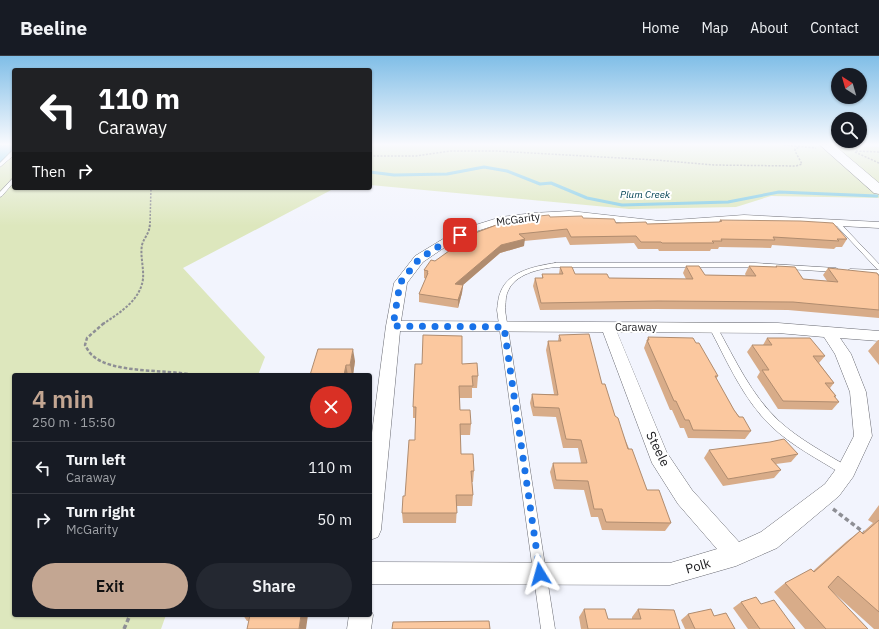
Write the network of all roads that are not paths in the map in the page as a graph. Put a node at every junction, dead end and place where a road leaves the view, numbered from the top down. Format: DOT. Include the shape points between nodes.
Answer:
graph roads {
  1 [pos="857,172"];
  2 [pos="869,172"];
  3 [pos="879,180"];
  4 [pos="12,181"];
  5 [pos="879,190"];
  6 [pos="0,195"];
  7 [pos="837,223"];
  8 [pos="879,225"];
  9 [pos="879,268"];
  10 [pos="879,272"];
  11 [pos="393,326"];
  12 [pos="504,327"];
  13 [pos="608,327"];
  14 [pos="713,327"];
  15 [pos="829,332"];
  16 [pos="879,336"];
  17 [pos="846,471"];
  18 [pos="372,512"];
  19 [pos="736,555"];
  20 [pos="372,573"];
  21 [pos="540,574"];
  22 [pos="361,617"];
  23 [pos="359,629"];
  24 [pos="548,629"];
  1 -- 5 [label="street"];
  2 -- 3 [label="street"];
  4 -- 6 [label="lane"];
  7 -- 8 [label="street, McGarity"];
  7 -- 9 [label="lane"];
  7 -- 11 [label="street, McGarity" via="744,218 660,224 570,214 501,220 472,229 419,259 400,283"];
  10 -- 12 [label="lane" via="755,265 544,266 522,274 504,290"];
  11 -- 12 [label="street, Caraway"];
  11 -- 18 [label="street, McGarity"];
  12 -- 13 [label="street, Caraway"];
  12 -- 21 [label="lane"];
  13 -- 14 [label="street, Caraway"];
  13 -- 19 [label="street, Steele" via="659,457 686,497"];
  14 -- 15 [label="street, Caraway"];
  14 -- 17 [label="lane" via="765,413 783,431 806,448"];
  15 -- 16 [label="street, Caraway"];
  15 -- 17 [label="street, Polk" via="843,354 858,392 863,436"];
  17 -- 19 [label="street, Polk" via="832,490 769,540"];
  19 -- 21 [label="street, Polk" via="670,574"];
  20 -- 21 [label="street, Polk"];
  21 -- 24 [label="lane"];
  22 -- 23 [label="street"];
}
